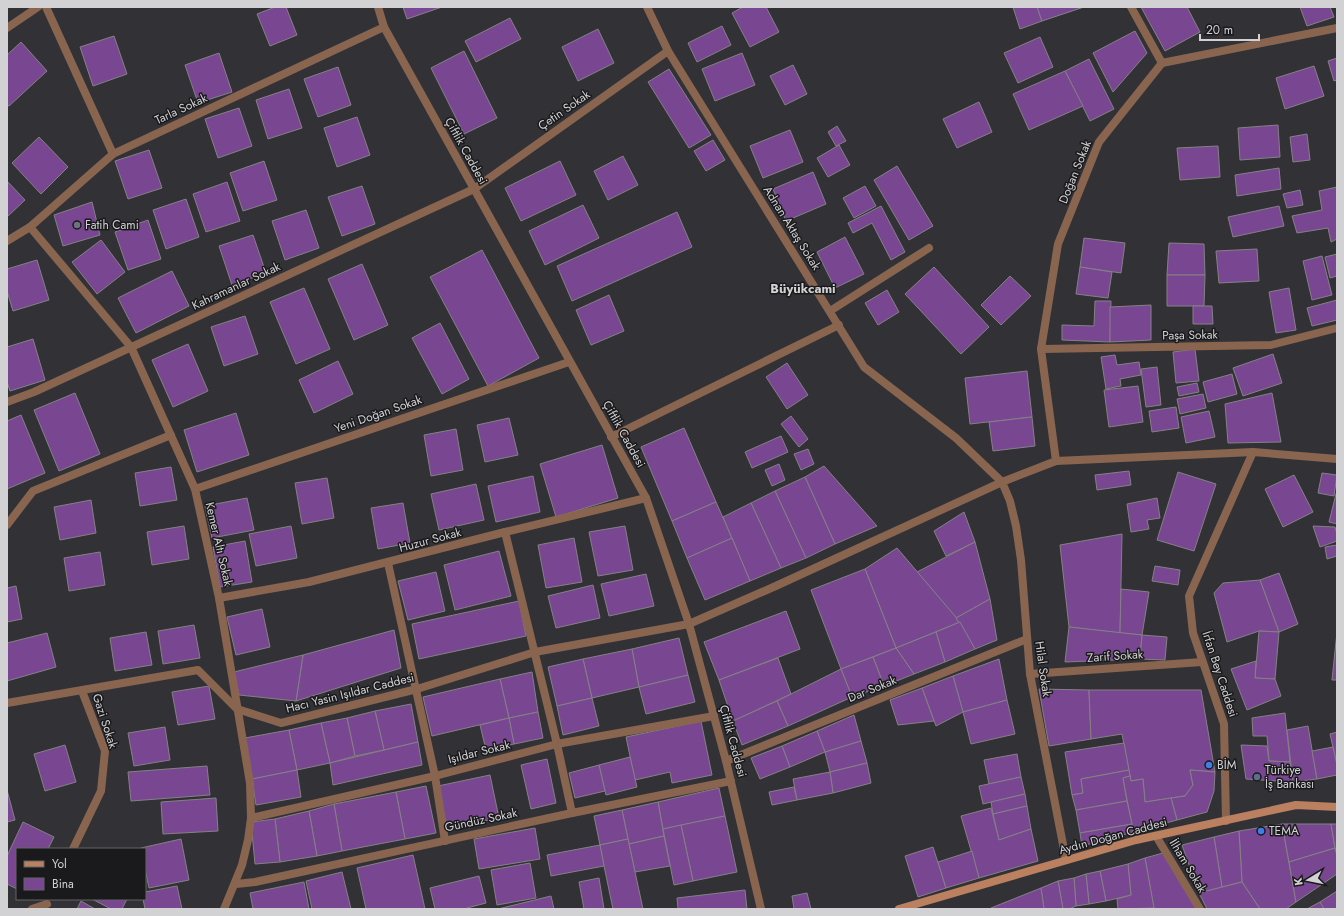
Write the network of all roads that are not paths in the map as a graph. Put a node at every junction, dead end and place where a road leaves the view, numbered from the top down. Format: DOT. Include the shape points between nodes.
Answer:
graph roads {
  1 [pos="38,7"];
  2 [pos="46,7"];
  3 [pos="378,7"];
  4 [pos="647,7"];
  5 [pos="1131,7"];
  6 [pos="384,27"];
  7 [pos="7,28"];
  8 [pos="1337,28"];
  9 [pos="668,51"];
  10 [pos="1162,63"];
  11 [pos="113,154"];
  12 [pos="474,189"];
  13 [pos="30,227"];
  14 [pos="7,241"];
  15 [pos="929,248"];
  16 [pos="830,311"];
  17 [pos="839,325"];
  18 [pos="1337,328"];
  19 [pos="131,347"];
  20 [pos="1041,349"];
  21 [pos="569,362"];
  22 [pos="7,402"];
  23 [pos="171,435"];
  24 [pos="611,437"];
  25 [pos="1253,452"];
  26 [pos="1337,460"];
  27 [pos="1056,461"];
  28 [pos="1002,482"];
  29 [pos="195,489"];
  30 [pos="646,498"];
  31 [pos="7,525"];
  32 [pos="505,532"];
  33 [pos="388,563"];
  34 [pos="219,598"];
  35 [pos="689,624"];
  36 [pos="1027,640"];
  37 [pos="535,652"];
  38 [pos="1202,662"];
  39 [pos="1030,674"];
  40 [pos="416,689"];
  41 [pos="82,691"];
  42 [pos="7,703"];
  43 [pos="236,709"];
  44 [pos="714,716"];
  45 [pos="557,744"];
  46 [pos="726,761"];
  47 [pos="435,776"];
  48 [pos="731,781"];
  49 [pos="1337,807"];
  50 [pos="572,812"];
  51 [pos="251,818"];
  52 [pos="1226,821"];
  53 [pos="1156,836"];
  54 [pos="445,841"];
  55 [pos="73,848"];
  56 [pos="1066,860"];
  57 [pos="236,884"];
  58 [pos="47,904"];
  59 [pos="32,909"];
  60 [pos="224,909"];
  61 [pos="761,909"];
  62 [pos="899,909"];
  63 [pos="1200,909"];
  1 -- 7 [label="street"];
  2 -- 11 [label="street"];
  3 -- 6 [label="street, Çiftlik Caddesi"];
  4 -- 9 [label="street, Adnan Aktaş Sokak"];
  5 -- 10 [label="street"];
  6 -- 11 [label="street, Tarla Sokak"];
  6 -- 12 [label="street, Çiftlik Caddesi"];
  8 -- 10 [label="street"];
  9 -- 12 [label="street, Çetin Sokak"];
  9 -- 16 [label="street, Adnan Aktaş Sokak"];
  10 -- 20 [label="street, Doğan Sokak" via="1099,142 1058,244"];
  11 -- 13 [label="street, Tarla Sokak"];
  12 -- 19 [label="street, Kahramanlar Sokak"];
  12 -- 21 [label="street, Çiftlik Caddesi"];
  13 -- 14 [label="street, Tarla Sokak"];
  13 -- 19 [label="street, Kemer Altı Sokak"];
  15 -- 16 [label="street"];
  16 -- 17 [label="street, Adnan Aktaş Sokak"];
  17 -- 24 [label="street"];
  17 -- 28 [label="street, Adnan Aktaş Sokak" via="864,367 956,438"];
  18 -- 20 [label="street, Paşa Sokak" via="1271,346"];
  19 -- 22 [label="street, Kahramanlar Sokak"];
  19 -- 23 [label="street, Kemer Altı Sokak"];
  20 -- 27 [label="street, Doğan Sokak"];
  21 -- 24 [label="street, Çiftlik Caddesi"];
  21 -- 29 [label="street, Yeni Doğan Sokak"];
  23 -- 29 [label="street, Kemer Altı Sokak"];
  23 -- 31 [label="street" via="33,491"];
  24 -- 30 [label="street, Çiftlik Caddesi"];
  25 -- 26 [label="street, Hacı Yasin Işıldar Caddesi"];
  25 -- 27 [label="street, Hacı Yasin Işıldar Caddesi"];
  25 -- 38 [label="street, İrfan Bey Caddesi" via="1189,596 1193,632"];
  27 -- 28 [label="street, Hacı Yasin Işıldar Caddesi"];
  28 -- 35 [label="street, Hacı Yasin Işıldar Caddesi"];
  28 -- 36 [label="street, Hilal Sokak" via="1016,526"];
  29 -- 34 [label="street, Kemer Altı Sokak"];
  30 -- 32 [label="street, Huzur Sokak"];
  30 -- 35 [label="street, Çiftlik Caddesi"];
  32 -- 33 [label="street, Huzur Sokak"];
  32 -- 37 [label="street"];
  33 -- 34 [label="street, Huzur Sokak" via="309,582"];
  33 -- 40 [label="street"];
  34 -- 43 [label="street, Kemer Altı Sokak"];
  35 -- 37 [label="street, Hacı Yasin Işıldar Caddesi"];
  35 -- 44 [label="street, Çiftlik Caddesi"];
  36 -- 39 [label="street, Hilal Sokak"];
  36 -- 46 [label="street, Dar Sokak"];
  37 -- 40 [label="street, Hacı Yasin Işıldar Caddesi"];
  37 -- 45 [label="street"];
  38 -- 39 [label="street, Zarif Sokak"];
  38 -- 52 [label="street, İrfan Bey Caddesi" via="1224,724"];
  39 -- 56 [label="street, Hilal Sokak"];
  40 -- 43 [label="street, Hacı Yasin Işıldar Caddesi" via="281,723"];
  40 -- 47 [label="street"];
  41 -- 42 [label="street, Hacı Yasin Işıldar Caddesi"];
  41 -- 43 [label="street, Hacı Yasin Işıldar Caddesi" via="198,670"];
  41 -- 55 [label="street, Gazi Sokak" via="105,751 101,791"];
  43 -- 51 [label="street, Kemer Altı Sokak" via="250,783"];
  44 -- 45 [label="street, Işıldar Sokak"];
  44 -- 46 [label="street, Çiftlik Caddesi"];
  45 -- 47 [label="street, Işıldar Sokak"];
  45 -- 50 [label="street"];
  46 -- 48 [label="street, Çiftlik Caddesi"];
  47 -- 51 [label="street, Işıldar Sokak"];
  47 -- 54 [label="street"];
  48 -- 50 [label="street, Gündüz Sokak"];
  48 -- 61 [label="street, Çiftlik Caddesi"];
  49 -- 52 [label="main road, Aydın Doğan Caddesi" via="1296,805"];
  50 -- 54 [label="street, Gündüz Sokak"];
  51 -- 57 [label="street, Kemer Altı Sokak"];
  52 -- 53 [label="main road, Aydın Doğan Caddesi"];
  53 -- 56 [label="main road, Aydın Doğan Caddesi"];
  53 -- 63 [label="street, İlham Sokak"];
  54 -- 57 [label="street, Gündüz Sokak"];
  56 -- 62 [label="main road, Aydın Doğan Caddesi"];
  57 -- 60 [label="street, Kemer Altı Sokak"];
  58 -- 59 [label="street"];
}
